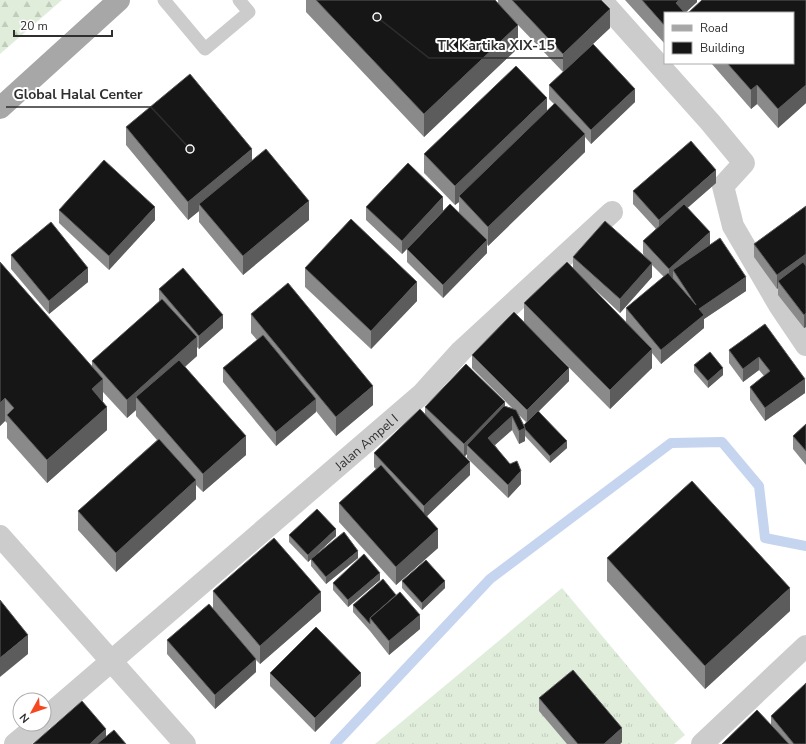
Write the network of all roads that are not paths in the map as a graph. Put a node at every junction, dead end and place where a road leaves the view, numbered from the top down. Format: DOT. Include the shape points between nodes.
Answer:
graph roads {
  1 [pos="119,0"];
  2 [pos="164,0"];
  3 [pos="239,0"];
  4 [pos="601,0"];
  5 [pos="0,108"];
  6 [pos="612,212"];
  7 [pos="806,345"];
  8 [pos="0,536"];
  9 [pos="806,646"];
  10 [pos="112,662"];
  11 [pos="52,712"];
  12 [pos="29,732"];
  13 [pos="15,744"];
  14 [pos="185,744"];
  15 [pos="702,744"];
  1 -- 5 [label="main road"];
  2 -- 3 [label="lane" via="205,49 249,12"];
  4 -- 7 [label="street" via="744,163 722,186 733,226 779,305"];
  6 -- 10 [label="street, Jalan Ampel I" via="461,351 423,394"];
  8 -- 10 [label="street"];
  9 -- 15 [label="street"];
  10 -- 11 [label="street, Jalan Ampel I"];
  10 -- 14 [label="street"];
  12 -- 13 [label="street"];
}
